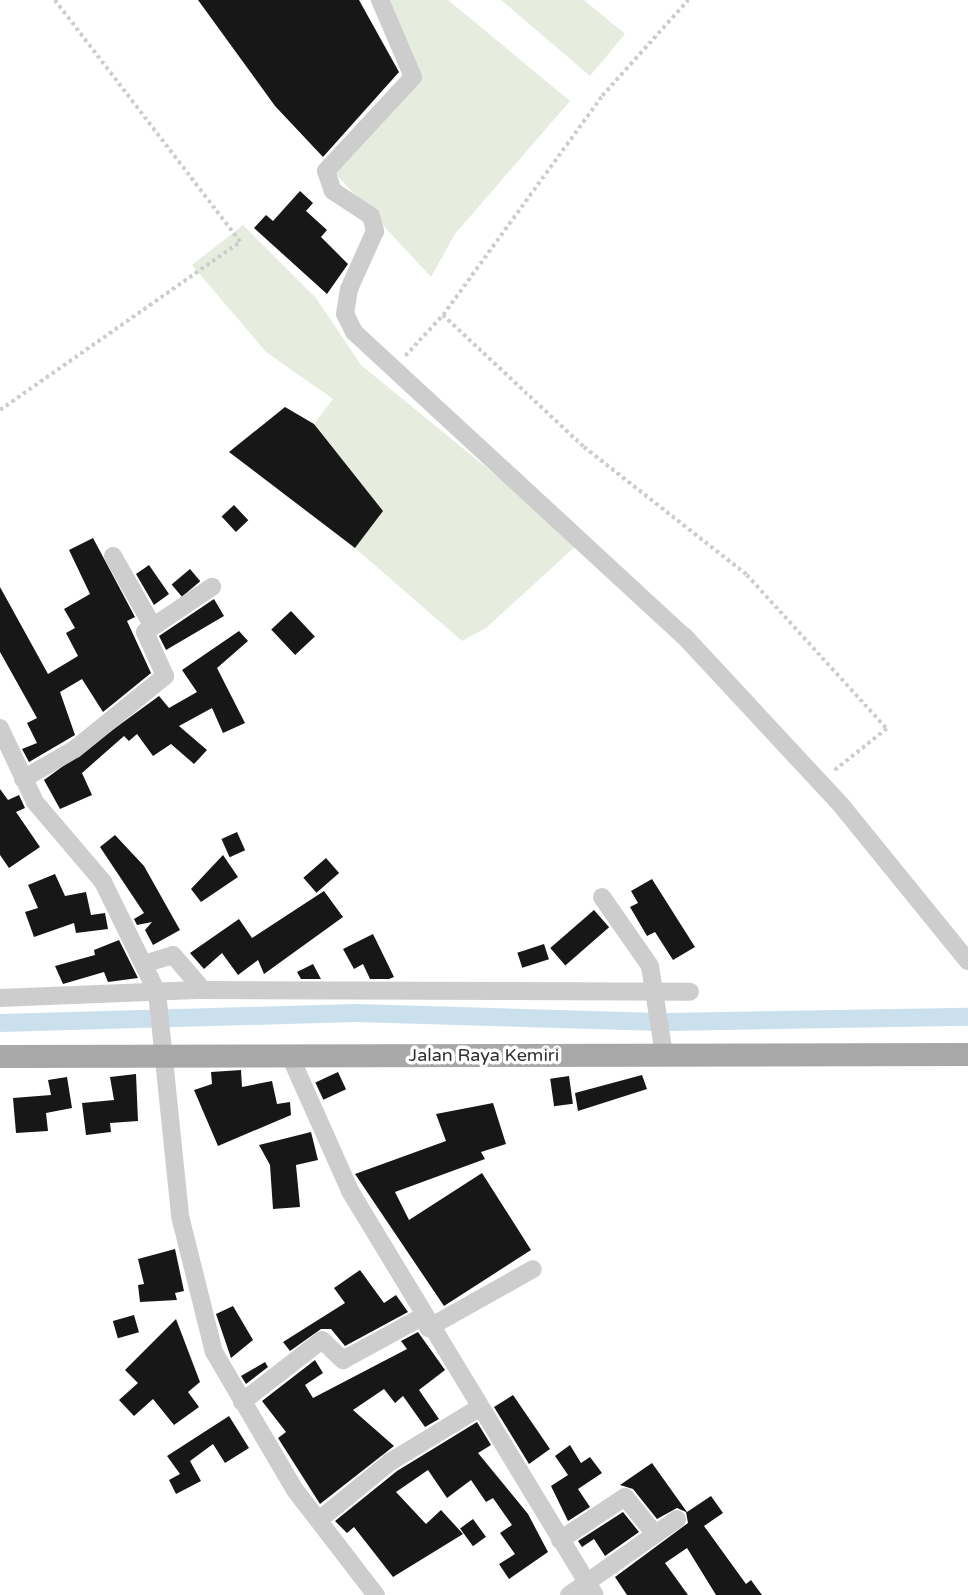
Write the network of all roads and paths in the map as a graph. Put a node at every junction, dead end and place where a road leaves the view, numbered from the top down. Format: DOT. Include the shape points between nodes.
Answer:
graph roads {
  1 [pos="54,0"];
  2 [pos="380,0"];
  3 [pos="688,0"];
  4 [pos="443,315"];
  5 [pos="394,368"];
  6 [pos="0,410"];
  7 [pos="113,556"];
  8 [pos="212,587"];
  9 [pos="152,625"];
  10 [pos="0,728"];
  11 [pos="23,779"];
  12 [pos="818,784"];
  13 [pos="603,897"];
  14 [pos="968,961"];
  15 [pos="147,963"];
  16 [pos="203,990"];
  17 [pos="690,992"];
  18 [pos="656,994"];
  19 [pos="158,995"];
  20 [pos="0,998"];
  21 [pos="165,1046"];
  22 [pos="663,1049"];
  23 [pos="968,1054"];
  24 [pos="0,1056"];
  25 [pos="290,1056"];
  26 [pos="533,1269"];
  27 [pos="425,1322"];
  28 [pos="242,1402"];
  29 [pos="477,1409"];
  30 [pos="677,1519"];
  31 [pos="319,1520"];
  32 [pos="655,1534"];
  33 [pos="560,1540"];
  34 [pos="591,1588"];
  35 [pos="369,1592"];
  36 [pos="569,1595"];
  1 -- 6 [label="path" via="240,242"];
  2 -- 5 [label="street" via="413,77 331,161 326,181 371,216 375,231 349,289 345,314 354,332"];
  3 -- 4 [label="path" via="602,96 495,236"];
  4 -- 5 [label="path"];
  4 -- 12 [label="path" via="584,447 747,575 887,729"];
  5 -- 12 [label="street" via="684,636"];
  7 -- 9 [label="street"];
  8 -- 9 [label="street"];
  9 -- 11 [label="street" via="146,642 165,676 75,749"];
  10 -- 11 [label="street"];
  11 -- 15 [label="street" via="103,882"];
  12 -- 14 [label="street"];
  13 -- 18 [label="street" via="646,957"];
  15 -- 16 [label="street" via="173,955"];
  15 -- 19 [label="street"];
  16 -- 18 [label="street"];
  16 -- 19 [label="street"];
  17 -- 18 [label="street"];
  18 -- 22 [label="street"];
  19 -- 20 [label="street"];
  19 -- 21 [label="street"];
  21 -- 24 [label="main road, Jalan Raya Kemiri"];
  21 -- 25 [label="main road, Jalan Raya Kemiri"];
  21 -- 28 [label="street" via="183,1238 214,1352"];
  22 -- 23 [label="main road, Jalan Raya Kemiri"];
  22 -- 25 [label="main road, Jalan Raya Kemiri"];
  25 -- 27 [label="street" via="345,1181"];
  26 -- 27 [label="street"];
  27 -- 28 [label="street" via="343,1360 322,1340"];
  27 -- 29 [label="street"];
  28 -- 31 [label="street"];
  29 -- 31 [label="street" via="390,1462"];
  29 -- 33 [label="street"];
  30 -- 32 [label="street"];
  31 -- 35 [label="street"];
  32 -- 33 [label="street" via="625,1497"];
  32 -- 34 [label="street"];
  33 -- 34 [label="street"];
  34 -- 36 [label="street"];
}
